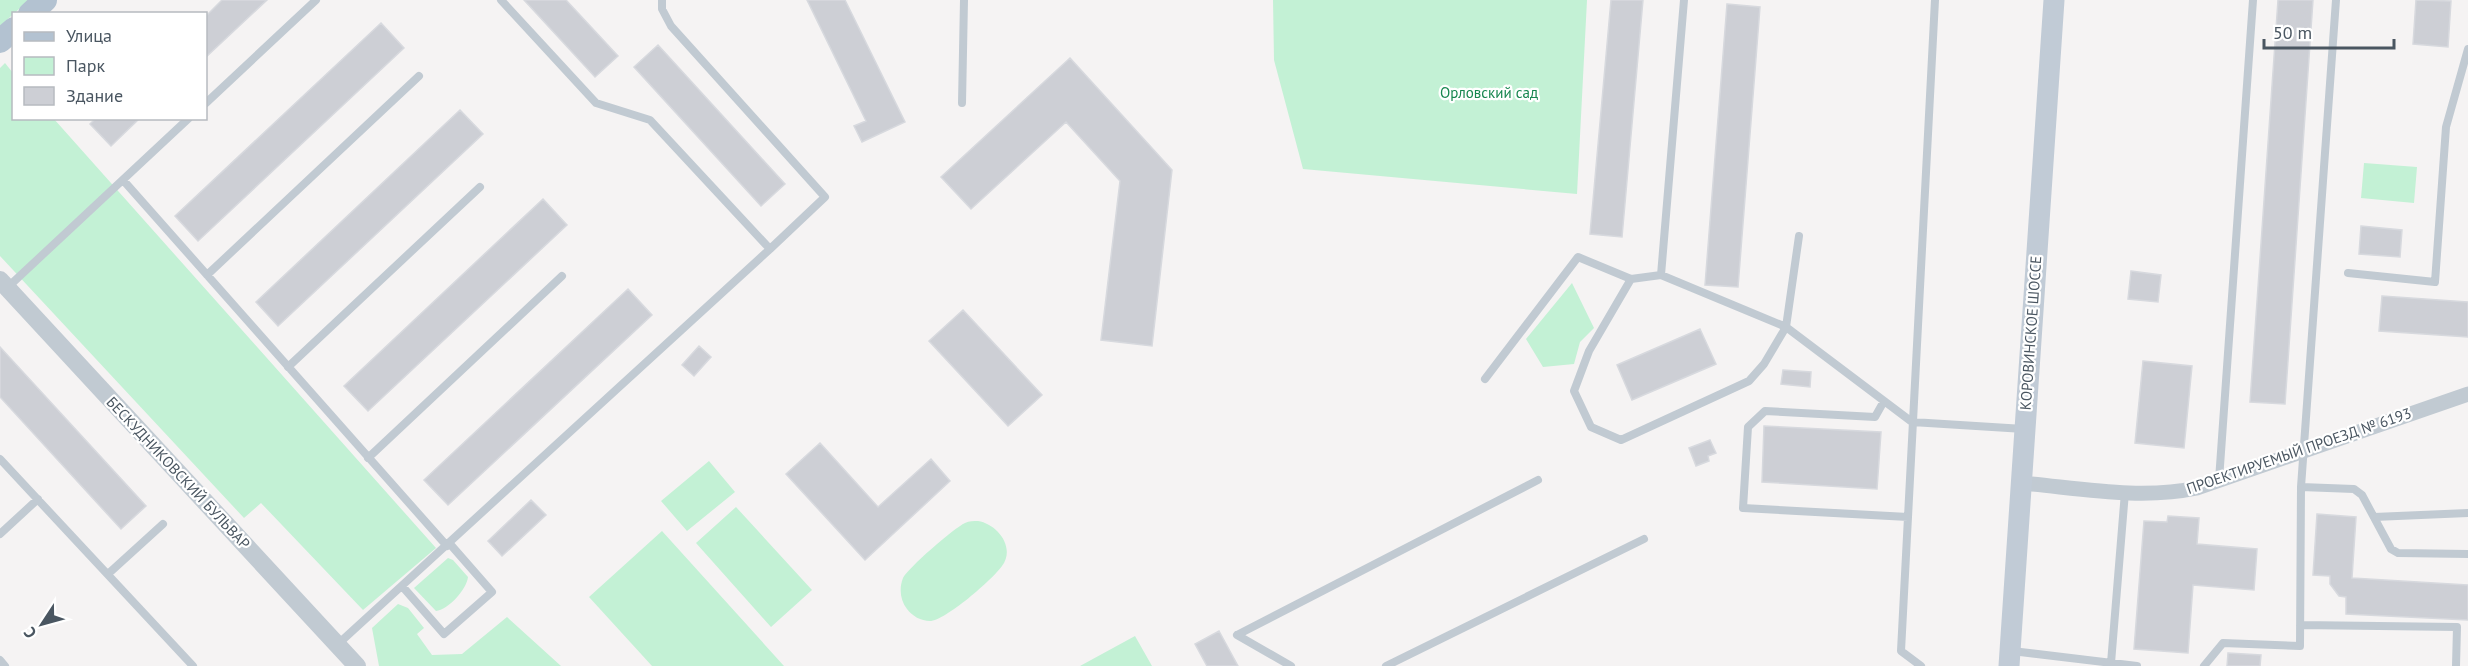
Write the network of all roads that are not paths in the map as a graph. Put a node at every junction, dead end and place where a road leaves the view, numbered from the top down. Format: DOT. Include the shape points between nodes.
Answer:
graph roads {
  1 [pos="45,0"];
  2 [pos="316,0"];
  3 [pos="501,0"];
  4 [pos="662,0"];
  5 [pos="964,0"];
  6 [pos="1684,0"];
  7 [pos="1935,0"];
  8 [pos="2054,0"];
  9 [pos="2253,0"];
  10 [pos="2336,0"];
  11 [pos="32,12"];
  12 [pos="12,31"];
  13 [pos="0,41"];
  14 [pos="2468,49"];
  15 [pos="419,76"];
  16 [pos="207,102"];
  17 [pos="962,102"];
  18 [pos="187,120"];
  19 [pos="123,180"];
  20 [pos="480,187"];
  21 [pos="1799,236"];
  22 [pos="770,249"];
  23 [pos="2348,273"];
  24 [pos="207,275"];
  25 [pos="1661,275"];
  26 [pos="562,276"];
  27 [pos="1631,279"];
  28 [pos="4,284"];
  29 [pos="1786,327"];
  30 [pos="288,368"];
  31 [pos="1485,379"];
  32 [pos="2468,394"];
  33 [pos="1884,401"];
  34 [pos="1912,422"];
  35 [pos="2024,429"];
  36 [pos="2305,451"];
  37 [pos="368,458"];
  38 [pos="0,459"];
  39 [pos="1538,480"];
  40 [pos="2219,480"];
  41 [pos="2020,483"];
  42 [pos="2301,487"];
  43 [pos="2125,492"];
  44 [pos="39,499"];
  45 [pos="2468,513"];
  46 [pos="1908,517"];
  47 [pos="2374,517"];
  48 [pos="163,524"];
  49 [pos="0,534"];
  50 [pos="1644,539"];
  51 [pos="449,545"];
  52 [pos="2468,554"];
  53 [pos="108,574"];
  54 [pos="402,586"];
  55 [pos="2300,625"];
  56 [pos="337,645"];
  57 [pos="2010,659"];
  58 [pos="0,660"];
  59 [pos="2111,663"];
  60 [pos="355,665"];
  61 [pos="5,666"];
  62 [pos="193,666"];
  63 [pos="1291,666"];
  64 [pos="1386,666"];
  65 [pos="1921,666"];
  66 [pos="2137,666"];
  67 [pos="2204,666"];
  68 [pos="2456,666"];
  1 -- 11 [label="main road"];
  2 -- 16 [label="lane"];
  3 -- 22 [label="lane" via="596,103 650,120"];
  4 -- 22 [label="lane" via="671,26 825,197"];
  5 -- 17 [label="lane"];
  6 -- 25 [label="lane"];
  7 -- 34 [label="lane"];
  8 -- 35 [label="main road, КОРОВИНСКОЕ ШОССЕ"];
  9 -- 40 [label="lane"];
  10 -- 36 [label="lane"];
  12 -- 13 [label="main road"];
  14 -- 23 [label="lane" via="2446,127 2435,282"];
  15 -- 24 [label="lane"];
  18 -- 19 [label="lane"];
  19 -- 24 [label="lane"];
  19 -- 28 [label="lane"];
  20 -- 30 [label="lane"];
  21 -- 29 [label="lane"];
  22 -- 51 [label="lane"];
  24 -- 30 [label="lane"];
  25 -- 27 [label="lane"];
  25 -- 29 [label="lane"];
  26 -- 37 [label="lane"];
  27 -- 29 [label="lane" via="1589,351 1575,392 1591,427 1621,440 1749,381"];
  27 -- 31 [label="lane" via="1578,258"];
  28 -- 56 [label="street, БЕСКУДНИКОВСКИЙ БУЛЬВАР"];
  29 -- 33 [label="lane"];
  30 -- 37 [label="lane"];
  32 -- 36 [label="street, ПРОЕКТИРУЕМЫЙ ПРОЕЗД № 6193"];
  33 -- 34 [label="lane"];
  33 -- 46 [label="lane" via="1875,417 1765,411 1748,427 1743,508"];
  34 -- 35 [label="lane"];
  34 -- 46 [label="lane"];
  35 -- 41 [label="main road, КОРОВИНСКОЕ ШОССЕ"];
  36 -- 40 [label="street, ПРОЕКТИРУЕМЫЙ ПРОЕЗД № 6193"];
  36 -- 42 [label="lane"];
  37 -- 51 [label="lane"];
  38 -- 44 [label="lane"];
  39 -- 63 [label="lane" via="1237,635"];
  40 -- 43 [label="street, ПРОЕКТИРУЕМЫЙ ПРОЕЗД № 6193" via="2177,492"];
  41 -- 43 [label="street, ПРОЕКТИРУЕМЫЙ ПРОЕЗД № 6193"];
  41 -- 57 [label="main road, КОРОВИНСКОЕ ШОССЕ"];
  42 -- 47 [label="lane" via="2354,489 2362,495"];
  42 -- 55 [label="lane"];
  43 -- 59 [label="lane"];
  44 -- 49 [label="lane"];
  44 -- 53 [label="lane"];
  45 -- 47 [label="lane"];
  46 -- 65 [label="lane" via="1900,651"];
  47 -- 52 [label="lane" via="2391,549 2398,553"];
  48 -- 53 [label="lane"];
  50 -- 64 [label="lane"];
  51 -- 54 [label="lane"];
  51 -- 54 [label="lane" via="492,592 444,634"];
  53 -- 62 [label="lane"];
  54 -- 56 [label="lane"];
  55 -- 67 [label="lane" via="2300,646 2223,643"];
  55 -- 68 [label="lane" via="2457,627"];
  56 -- 60 [label="street, БЕСКУДНИКОВСКИЙ БУЛЬВАР"];
  57 -- 59 [label="lane"];
  58 -- 61 [label="lane"];
  59 -- 66 [label="lane"];
}
